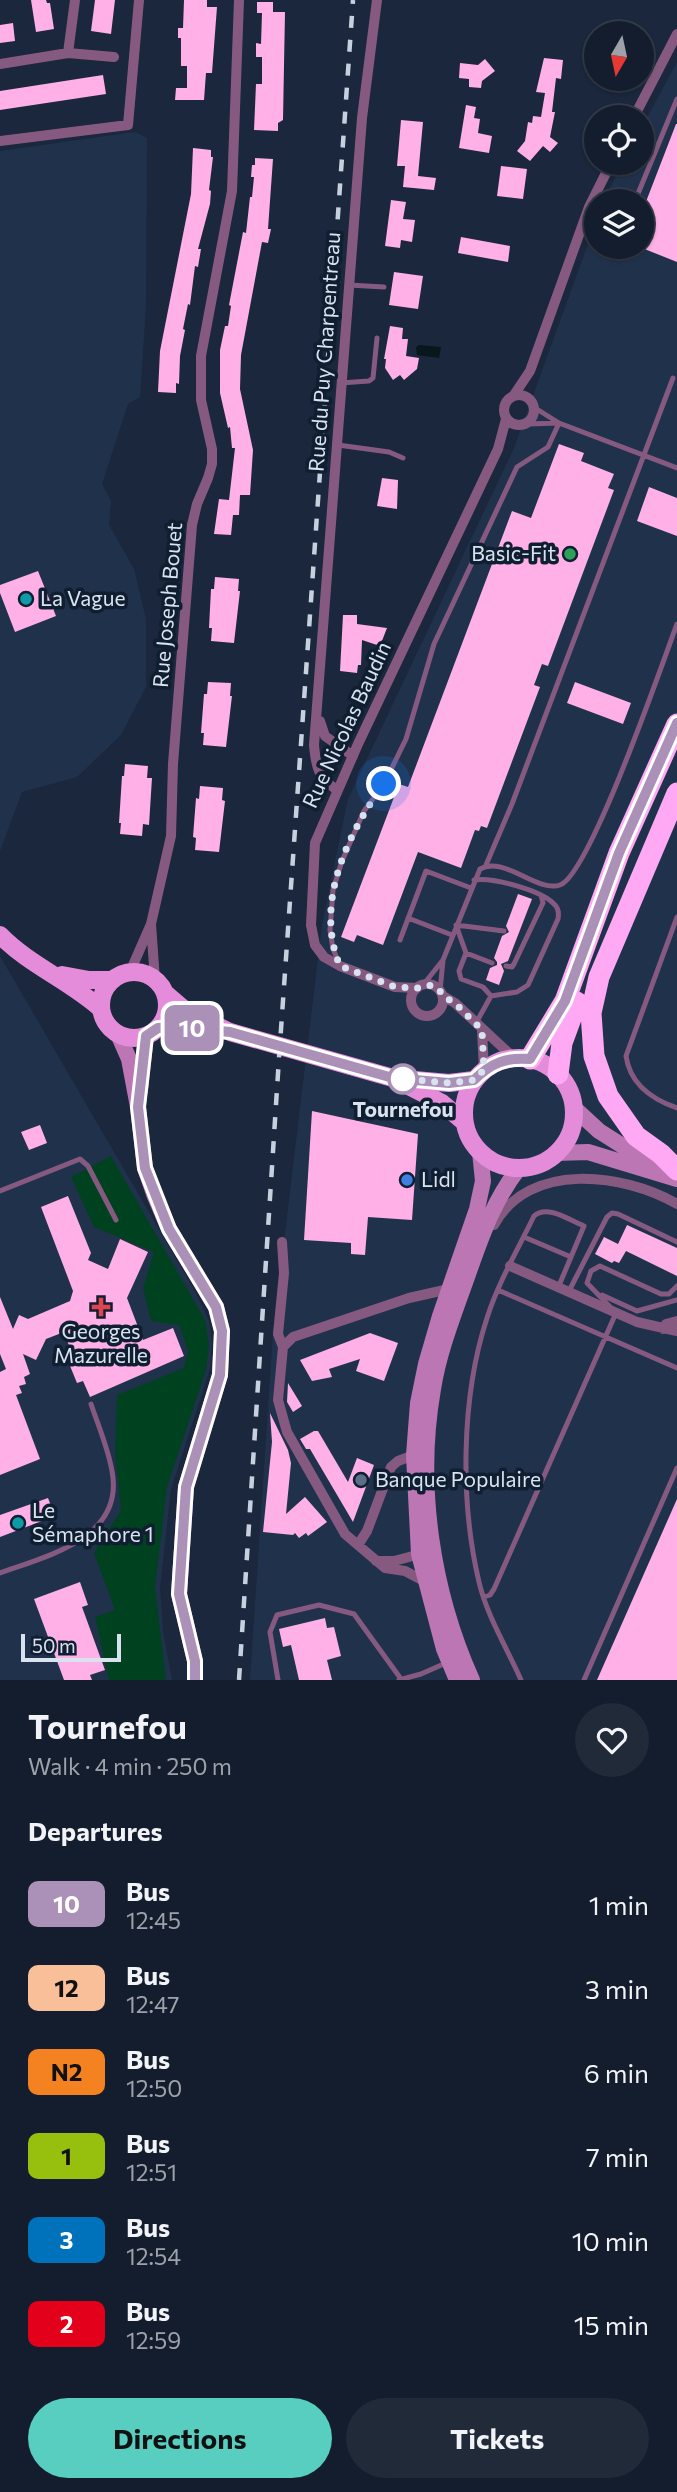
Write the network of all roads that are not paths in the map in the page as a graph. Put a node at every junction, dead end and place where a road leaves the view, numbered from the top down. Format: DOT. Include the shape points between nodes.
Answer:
graph roads {
  1 [pos="75,0"];
  2 [pos="139,0"];
  3 [pos="239,0"];
  4 [pos="377,0"];
  5 [pos="675,42"];
  6 [pos="68,53"];
  7 [pos="114,57"];
  8 [pos="0,64"];
  9 [pos="677,99"];
  10 [pos="641,105"];
  11 [pos="0,141"];
  12 [pos="605,175"];
  13 [pos="640,189"];
  14 [pos="349,285"];
  15 [pos="384,287"];
  16 [pos="377,338"];
  17 [pos="530,371"];
  18 [pos="673,378"];
  19 [pos="340,383"];
  20 [pos="514,396"];
  21 [pos="533,404"];
  22 [pos="506,419"];
  23 [pos="559,423"];
  24 [pos="523,425"];
  25 [pos="336,445"];
  26 [pos="498,449"];
  27 [pos="644,454"];
  28 [pos="403,458"];
  29 [pos="677,468"];
  30 [pos="677,624"];
  31 [pos="319,708"];
  32 [pos="677,723"];
  33 [pos="353,756"];
  34 [pos="337,790"];
  35 [pos="677,793"];
  36 [pos="654,846"];
  37 [pos="486,865"];
  38 [pos="474,880"];
  39 [pos="471,888"];
  40 [pos="541,895"];
  41 [pos="677,917"];
  42 [pos="408,918"];
  43 [pos="151,924"];
  44 [pos="456,925"];
  45 [pos="530,929"];
  46 [pos="520,930"];
  47 [pos="504,931"];
  48 [pos="0,935"];
  49 [pos="452,935"];
  50 [pos="400,940"];
  51 [pos="466,953"];
  52 [pos="443,960"];
  53 [pos="492,962"];
  54 [pos="340,966"];
  55 [pos="506,966"];
  56 [pos="130,972"];
  57 [pos="55,974"];
  58 [pos="113,980"];
  59 [pos="160,986"];
  60 [pos="395,987"];
  61 [pos="420,987"];
  62 [pos="442,993"];
  63 [pos="491,996"];
  64 [pos="412,1002"];
  65 [pos="101,1009"];
  66 [pos="438,1012"];
  67 [pos="467,1014"];
  68 [pos="479,1026"];
  69 [pos="152,1032"];
  70 [pos="230,1032"];
  71 [pos="118,1034"];
  72 [pos="522,1058"];
  73 [pos="558,1074"];
  74 [pos="479,1075"];
  75 [pos="393,1078"];
  76 [pos="138,1107"];
  77 [pos="573,1107"];
  78 [pos="677,1108"];
  79 [pos="464,1122"];
  80 [pos="480,1152"];
  81 [pos="556,1153"];
  82 [pos="519,1168"];
  83 [pos="674,1174"];
  84 [pos="0,1191"];
  85 [pos="677,1204"];
  86 [pos="116,1220"];
  87 [pos="524,1237"];
  88 [pos="282,1242"];
  89 [pos="677,1242"];
  90 [pos="571,1257"];
  91 [pos="510,1266"];
  92 [pos="470,1270"];
  93 [pos="677,1286"];
  94 [pos="449,1289"];
  95 [pos="498,1290"];
  96 [pos="563,1290"];
  97 [pos="596,1292"];
  98 [pos="677,1300"];
  99 [pos="616,1314"];
  100 [pos="677,1321"];
  101 [pos="663,1329"];
  102 [pos="677,1331"];
  103 [pos="605,1338"];
  104 [pos="283,1347"];
  105 [pos="677,1368"];
  106 [pos="90,1404"];
  107 [pos="414,1455"];
  108 [pos="677,1468"];
  109 [pos="354,1541"];
  110 [pos="426,1552"];
  111 [pos="376,1561"];
  112 [pos="0,1573"];
  113 [pos="426,1582"];
  114 [pos="484,1597"];
  115 [pos="456,1661"];
  116 [pos="195,1680"];
  117 [pos="278,1680"];
  118 [pos="400,1680"];
  119 [pos="457,1680"];
  120 [pos="472,1680"];
  121 [pos="521,1680"];
  122 [pos="584,1680"];
  1 -- 6 [label="street"];
  2 -- 11 [label="street" via="128,125"];
  3 -- 43 [label="street, Rue Joseph Bouet" via="232,191 201,356 201,400 212,464 192,525 171,836"];
  4 -- 14 [label="street, Rue du Puy Charpentreau"];
  5 -- 10 [label="street"];
  6 -- 7 [label="street"];
  6 -- 8 [label="street"];
  9 -- 13 [label="lane"];
  12 -- 17 [label="street" via="589,207"];
  14 -- 15 [label="lane"];
  14 -- 19 [label="street, Rue du Puy Charpentreau"];
  16 -- 19 [label="lane" via="373,378"];
  17 -- 20 [label="street"];
  17 -- 21 [label="street"];
  18 -- 27 [label="lane"];
  19 -- 25 [label="street, Rue du Puy Charpentreau"];
  20 -- 21 [label="street" via="524,395"];
  20 -- 22 [label="street" via="504,408"];
  21 -- 23 [label="lane"];
  21 -- 24 [label="street" via="534,416"];
  22 -- 24 [label="street"];
  22 -- 26 [label="street, Rue Nicolas Baudin"];
  23 -- 24 [label="lane"];
  23 -- 27 [label="lane"];
  23 -- 54 [label="lane" via="548,447 517,467 434,644 406,739 384,784 364,811 342,862 333,890 330,930"];
  24 -- 26 [label="street, Rue Nicolas Baudin"];
  25 -- 28 [label="lane"];
  25 -- 31 [label="street, Rue du Puy Charpentreau"];
  26 -- 33 [label="street, Rue Nicolas Baudin"];
  27 -- 29 [label="lane"];
  27 -- 37 [label="lane"];
  30 -- 37 [label="lane" via="620,775 577,869 563,884 552,887"];
  31 -- 33 [label="street, Rue du Puy Charpentreau" via="325,736"];
  31 -- 34 [label="street, Rue du Puy Charpentreau" via="316,765 324,780"];
  32 -- 72 [label="highway" via="619,853 565,1001"];
  33 -- 34 [label="street, Rue Nicolas Baudin"];
  34 -- 54 [label="street, Rue Nicolas Baudin" via="315,842 311,925 315,945"];
  35 -- 36 [label="highway"];
  36 -- 73 [label="highway" via="570,1017"];
  36 -- 83 [label="highway" via="599,977 591,1039 599,1073 618,1114 636,1136 661,1154"];
  37 -- 38 [label="lane"];
  38 -- 39 [label="lane"];
  38 -- 40 [label="lane" via="498,880"];
  39 -- 42 [label="lane" via="426,871"];
  39 -- 44 [label="lane"];
  40 -- 45 [label="lane" via="543,903"];
  40 -- 63 [label="lane" via="559,911 534,974 524,990"];
  41 -- 78 [label="lane" via="626,1056 633,1079 654,1098"];
  42 -- 49 [label="lane"];
  42 -- 50 [label="lane"];
  43 -- 56 [label="street, Rue Joseph Bouet"];
  43 -- 59 [label="street, Rue Joseph Bouet"];
  44 -- 47 [label="lane"];
  44 -- 49 [label="lane"];
  44 -- 51 [label="lane"];
  45 -- 46 [label="lane"];
  45 -- 55 [label="lane" via="514,964"];
  48 -- 57 [label="main road" via="12,948"];
  49 -- 52 [label="lane"];
  51 -- 53 [label="lane"];
  51 -- 63 [label="lane" via="458,975"];
  52 -- 61 [label="lane"];
  52 -- 62 [label="lane"];
  54 -- 60 [label="street, Rue Nicolas Baudin"];
  56 -- 58 [label="main road"];
  56 -- 59 [label="main road" via="147,975"];
  57 -- 58 [label="main road"];
  57 -- 65 [label="main road"];
  58 -- 65 [label="main road"];
  59 -- 69 [label="main road" via="167,1011"];
  59 -- 70 [label="main road" via="186,1012"];
  60 -- 61 [label="street, Rue Nicolas Baudin"];
  60 -- 64 [label="street, Rue Nicolas Baudin"];
  61 -- 62 [label="street" via="432,985"];
  61 -- 64 [label="street"];
  62 -- 66 [label="street"];
  62 -- 67 [label="street"];
  63 -- 68 [label="lane"];
  64 -- 66 [label="street" via="419,1014"];
  65 -- 71 [label="main road"];
  66 -- 67 [label="street"];
  67 -- 68 [label="street"];
  68 -- 72 [label="street"];
  68 -- 74 [label="street"];
  69 -- 70 [label="main road" via="180,1027"];
  69 -- 71 [label="main road" via="127,1037"];
  69 -- 76 [label="main road"];
  70 -- 75 [label="main road"];
  71 -- 76 [label="main road" via="129,1059"];
  72 -- 73 [label="main road" via="545,1064"];
  72 -- 74 [label="main road" via="498,1061"];
  73 -- 77 [label="main road"];
  74 -- 75 [label="main road" via="449,1083"];
  74 -- 79 [label="main road" via="467,1093"];
  75 -- 79 [label="main road" via="442,1103"];
  76 -- 116 [label="main road" via="145,1168 154,1194 169,1229 216,1307 222,1331 220,1375 186,1487 179,1594"];
  77 -- 81 [label="main road" via="573,1124"];
  77 -- 83 [label="main road" via="599,1131"];
  79 -- 80 [label="main road"];
  80 -- 82 [label="main road"];
  80 -- 94 [label="main road" via="483,1181 477,1209"];
  81 -- 82 [label="main road"];
  81 -- 83 [label="main road" via="588,1152"];
  82 -- 92 [label="main road" via="503,1188"];
  84 -- 86 [label="lane" via="80,1159"];
  85 -- 92 [label="street" via="633,1186 561,1179 540,1184 505,1207"];
  87 -- 90 [label="lane"];
  87 -- 90 [label="lane" via="539,1211 584,1226"];
  87 -- 91 [label="lane"];
  88 -- 104 [label="street" via="278,1334"];
  89 -- 96 [label="lane" via="612,1213"];
  90 -- 96 [label="lane"];
  91 -- 95 [label="lane"];
  91 -- 96 [label="street"];
  92 -- 110 [label="main road" via="432,1390 425,1454"];
  93 -- 97 [label="lane" via="669,1294 661,1294 600,1266 591,1271 587,1283"];
  94 -- 104 [label="street" via="293,1338"];
  94 -- 107 [label="main road" via="426,1364"];
  95 -- 103 [label="lane"];
  95 -- 114 [label="lane" via="481,1343 468,1429 470,1526"];
  96 -- 99 [label="street"];
  97 -- 98 [label="lane" via="637,1311"];
  97 -- 99 [label="lane"];
  99 -- 101 [label="street"];
  99 -- 103 [label="lane"];
  100 -- 101 [label="street"];
  101 -- 102 [label="street"];
  103 -- 105 [label="lane"];
  103 -- 114 [label="lane" via="494,1589"];
  104 -- 109 [label="street" via="278,1400 287,1432"];
  106 -- 112 [label="lane" via="113,1472 107,1512 75,1545"];
  107 -- 109 [label="street" via="391,1467 367,1531"];
  107 -- 110 [label="main road"];
  108 -- 122 [label="lane"];
  109 -- 111 [label="street"];
  110 -- 111 [label="street"];
  110 -- 113 [label="main road"];
  110 -- 115 [label="main road" via="451,1628"];
  111 -- 113 [label="street"];
  113 -- 115 [label="main road"];
  114 -- 121 [label="lane"];
  115 -- 118 [label="lane"];
  115 -- 119 [label="main road"];
  115 -- 120 [label="main road"];
  117 -- 118 [label="lane" via="270,1632 277,1615 319,1605 354,1614"];
}
